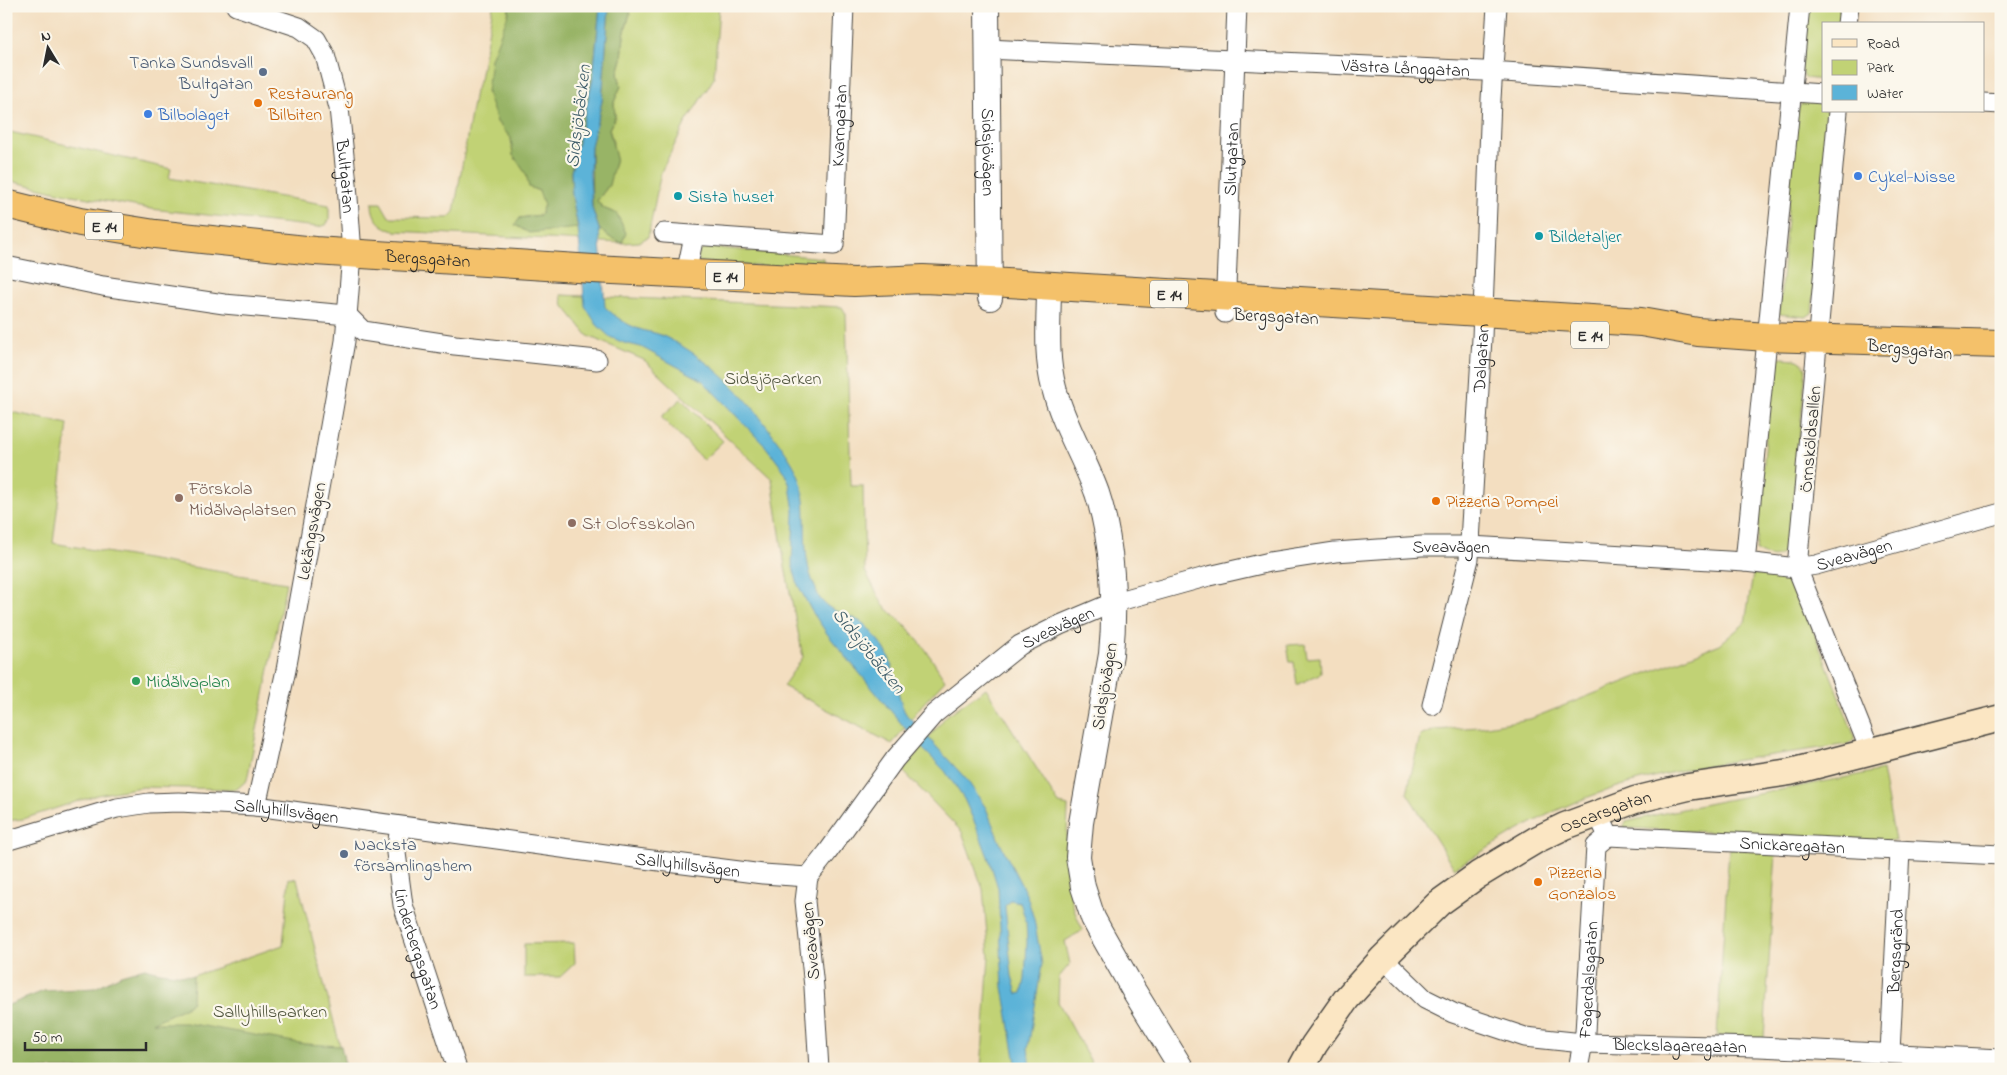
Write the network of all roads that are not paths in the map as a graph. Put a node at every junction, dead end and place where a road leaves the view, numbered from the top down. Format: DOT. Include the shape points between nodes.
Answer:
graph roads {
  1 [pos="236,6"];
  2 [pos="844,6"];
  3 [pos="987,6"];
  4 [pos="1237,6"];
  5 [pos="1497,6"];
  6 [pos="1800,6"];
  7 [pos="1849,6"];
  8 [pos="1847,22"];
  9 [pos="987,49"];
  10 [pos="1234,61"];
  11 [pos="1492,72"];
  12 [pos="1792,91"];
  13 [pos="1822,94"];
  14 [pos="1984,103"];
  15 [pos="2001,104"];
  16 [pos="1838,112"];
  17 [pos="6,204"];
  18 [pos="664,233"];
  19 [pos="694,236"];
  20 [pos="352,254"];
  21 [pos="6,266"];
  22 [pos="686,274"];
  23 [pos="990,290"];
  24 [pos="1049,294"];
  25 [pos="1225,305"];
  26 [pos="347,315"];
  27 [pos="1483,319"];
  28 [pos="1767,337"];
  29 [pos="1819,339"];
  30 [pos="2001,344"];
  31 [pos="2001,357"];
  32 [pos="597,360"];
  33 [pos="2001,513"];
  34 [pos="1470,546"];
  35 [pos="1745,562"];
  36 [pos="1797,568"];
  37 [pos="1112,603"];
  38 [pos="1432,705"];
  39 [pos="2001,718"];
  40 [pos="1871,752"];
  41 [pos="256,806"];
  42 [pos="1597,813"];
  43 [pos="400,827"];
  44 [pos="1608,836"];
  45 [pos="6,841"];
  46 [pos="1900,851"];
  47 [pos="2001,855"];
  48 [pos="808,877"];
  49 [pos="1383,958"];
  50 [pos="1583,1043"];
  51 [pos="1890,1052"];
  52 [pos="2001,1059"];
  53 [pos="456,1069"];
  54 [pos="819,1069"];
  55 [pos="1182,1069"];
  56 [pos="1301,1069"];
  57 [pos="1578,1069"];
  1 -- 20 [label="street, Bultgatan" via="299,27 316,39 326,55 339,108"];
  2 -- 19 [label="street, Kvarngatan" via="834,245"];
  3 -- 9 [label="street, Sidsjövägen"];
  4 -- 10 [label="street, Slutgatan"];
  5 -- 11 [label="street, Dalgatan"];
  6 -- 12 [label="street"];
  7 -- 8 [label="street"];
  9 -- 10 [label="street, Västra Långgatan"];
  9 -- 23 [label="street, Sidsjövägen"];
  10 -- 11 [label="street, Västra Långgatan"];
  10 -- 25 [label="street, Slutgatan"];
  11 -- 12 [label="street, Västra Långgatan"];
  11 -- 27 [label="street, Dalgatan"];
  12 -- 13 [label="street, Västra Långgatan"];
  12 -- 28 [label="street"];
  14 -- 15 [label="street"];
  16 -- 29 [label="street, Örnsköldsallén"];
  17 -- 20 [label="highway, Bergsgatan / E 14" via="80,222 155,234"];
  18 -- 19 [label="street"];
  19 -- 22 [label="street"];
  20 -- 22 [label="highway, Bergsgatan / E 14"];
  20 -- 26 [label="street, Lekängsvägen"];
  21 -- 26 [label="street" via="103,286 224,304"];
  22 -- 23 [label="highway, Bergsgatan / E 14" via="854,282 922,294"];
  23 -- 24 [label="highway, Bergsgatan / E 14"];
  24 -- 25 [label="highway, Bergsgatan / E 14"];
  24 -- 37 [label="street, Sidsjövägen" via="1049,360 1054,388 1097,494 1112,576"];
  25 -- 27 [label="highway, Bergsgatan / E 14"];
  26 -- 32 [label="street" via="363,331 455,345"];
  26 -- 41 [label="street, Lekängsvägen" via="290,651"];
  27 -- 28 [label="highway, Bergsgatan / E 14" via="1640,339 1698,332"];
  27 -- 34 [label="street, Dalgatan"];
  28 -- 29 [label="highway, Bergsgatan / E 14"];
  28 -- 35 [label="street"];
  29 -- 30 [label="highway, Bergsgatan / E 14"];
  29 -- 31 [label="highway, Bergsgatan / E 14"];
  29 -- 36 [label="street, Örnsköldsallén"];
  33 -- 36 [label="street, Sveavägen"];
  34 -- 35 [label="street, Sveavägen"];
  34 -- 37 [label="street, Sveavägen" via="1335,552 1270,562"];
  34 -- 38 [label="street, Dalgatan"];
  35 -- 36 [label="street, Sveavägen"];
  36 -- 40 [label="street, Örnsköldsallén"];
  37 -- 48 [label="street, Sveavägen" via="1020,646 934,714"];
  37 -- 55 [label="street, Sidsjövägen" via="1111,654 1078,857 1093,918"];
  39 -- 40 [label="main road, Oscarsgatan"];
  40 -- 42 [label="main road, Oscarsgatan" via="1790,772 1688,787"];
  41 -- 43 [label="street, Sallyhillsvägen"];
  41 -- 45 [label="street, Sallyhillsvägen" via="179,802 117,808"];
  42 -- 44 [label="street"];
  42 -- 49 [label="main road, Oscarsgatan" via="1536,840 1478,875 1439,903"];
  43 -- 48 [label="street, Sallyhillsvägen"];
  43 -- 53 [label="street, Linderbergsgatan" via="396,853 403,905"];
  44 -- 46 [label="street, Snickaregatan"];
  44 -- 50 [label="street, Fagerdalsgatan" via="1596,846"];
  46 -- 47 [label="street, Snickaregatan"];
  46 -- 51 [label="street, Bergsgränd"];
  48 -- 54 [label="street, Sveavägen" via="805,901"];
  49 -- 50 [label="street, Bleckslagaregatan" via="1425,999 1453,1013 1525,1037"];
  49 -- 56 [label="main road, Oscarsgatan" via="1347,998"];
  50 -- 51 [label="street, Bleckslagaregatan"];
  50 -- 57 [label="street, Fagerdalsgatan"];
  51 -- 52 [label="street, Bleckslagaregatan"];
}
